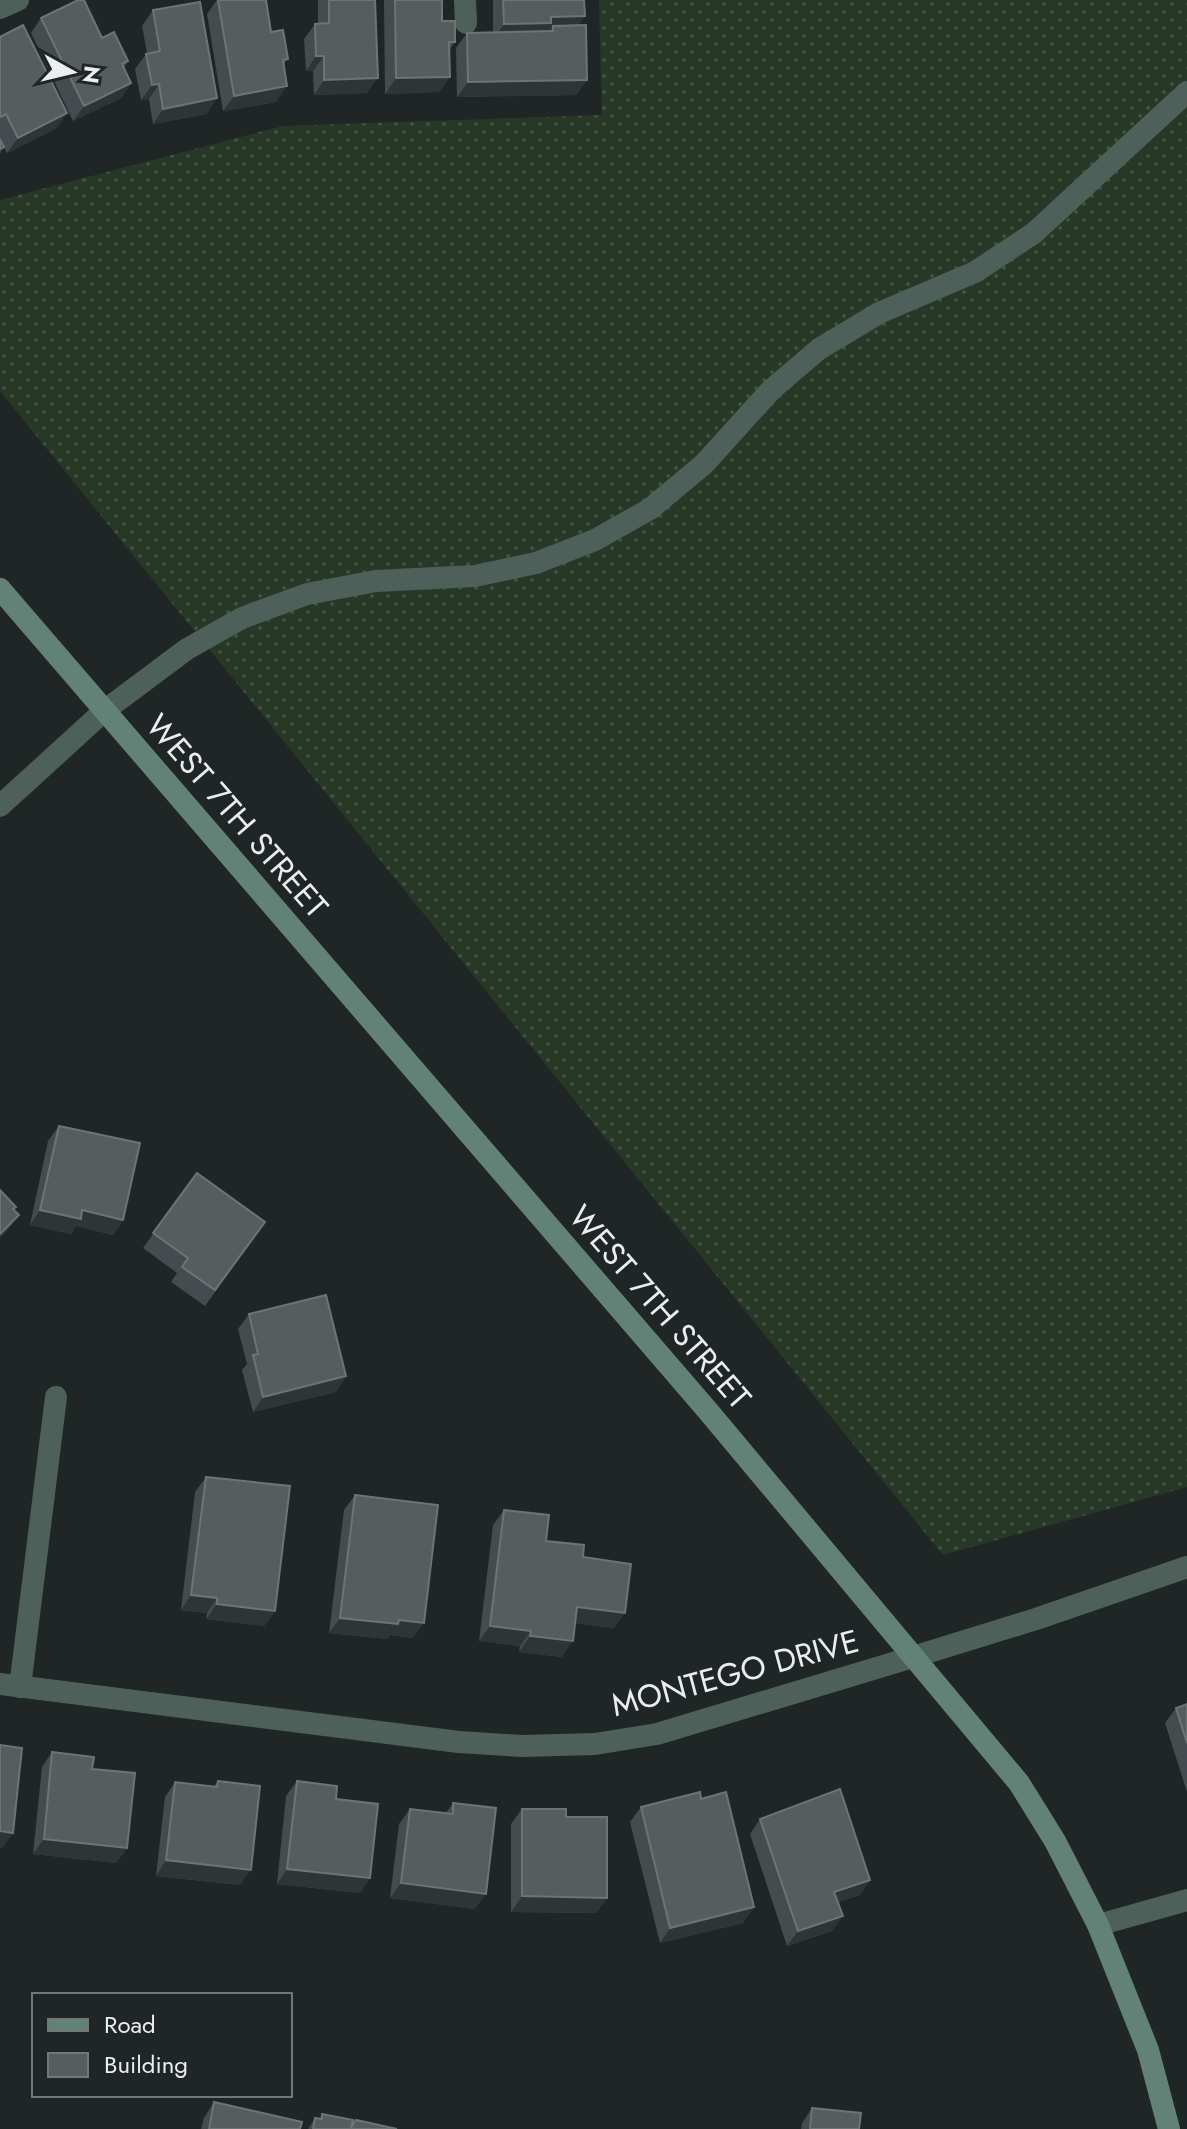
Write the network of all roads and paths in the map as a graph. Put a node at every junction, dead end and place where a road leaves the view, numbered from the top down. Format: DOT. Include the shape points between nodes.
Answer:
graph roads {
  1 [pos="18,0"];
  2 [pos="465,0"];
  3 [pos="0,8"];
  4 [pos="466,23"];
  5 [pos="1187,92"];
  6 [pos="0,589"];
  7 [pos="104,711"];
  8 [pos="0,806"];
  9 [pos="56,1397"];
  10 [pos="1187,1567"];
  11 [pos="913,1657"];
  12 [pos="10,1686"];
  13 [pos="1187,1900"];
  14 [pos="1098,1925"];
  15 [pos="1169,2129"];
  1 -- 3 [label="street"];
  2 -- 4 [label="street"];
  5 -- 7 [label="street" via="1034,233 975,272 879,313 819,349 771,390 704,464 650,509 595,540 536,563 475,576 376,581 307,594 242,618 187,649"];
  6 -- 7 [label="main road, WEST 7TH STREET"];
  7 -- 8 [label="street"];
  7 -- 11 [label="main road, WEST 7TH STREET" via="708,1411"];
  9 -- 12 [label="street"];
  10 -- 11 [label="street, MONTEGO DRIVE"];
  11 -- 12 [label="street, MONTEGO DRIVE" via="657,1734 536,1746 459,1742"];
  11 -- 14 [label="main road, WEST 7TH STREET" via="1019,1783"];
  13 -- 14 [label="street"];
  14 -- 15 [label="main road, WEST 7TH STREET" via="1148,2050"];
}
